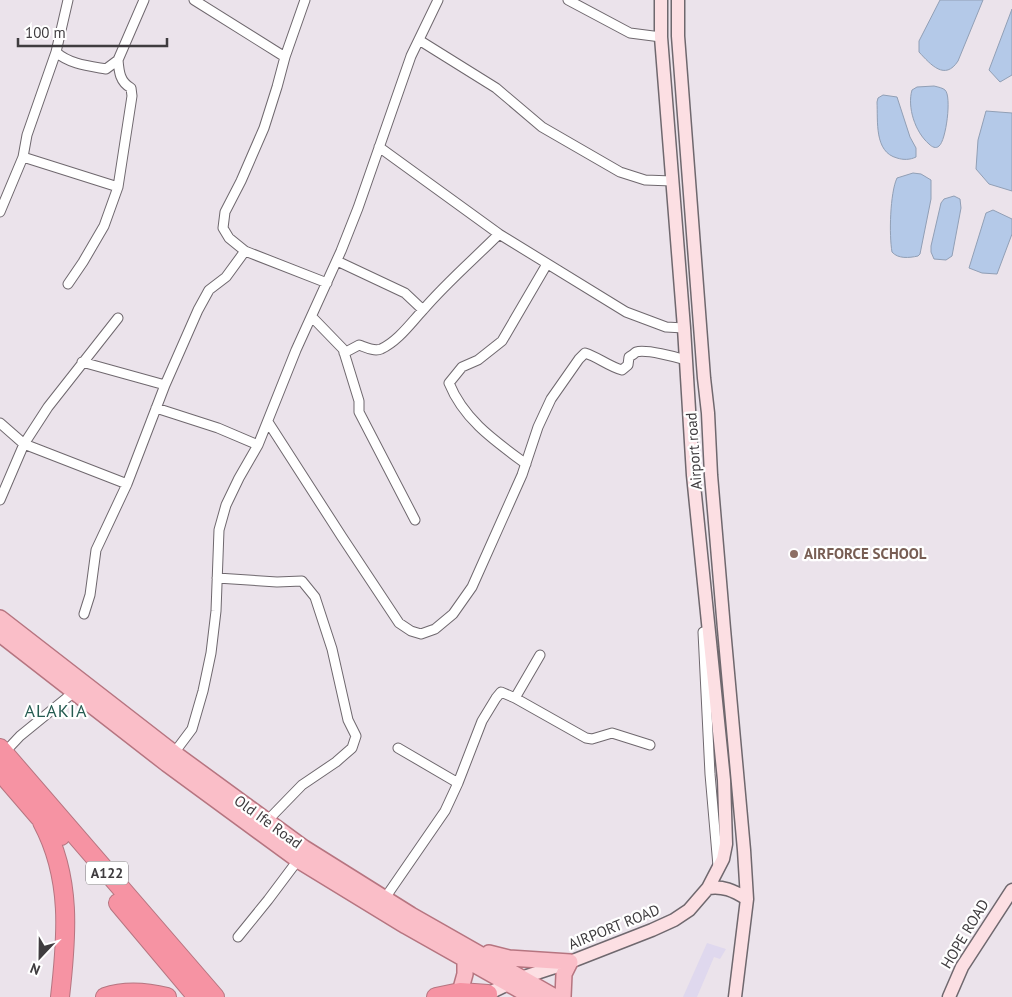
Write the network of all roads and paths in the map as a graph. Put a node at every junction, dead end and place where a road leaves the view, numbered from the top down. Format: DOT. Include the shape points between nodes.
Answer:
graph roads {
  1 [pos="68,0"];
  2 [pos="144,0"];
  3 [pos="194,0"];
  4 [pos="305,0"];
  5 [pos="438,0"];
  6 [pos="568,0"];
  7 [pos="661,0"];
  8 [pos="678,0"];
  9 [pos="661,37"];
  10 [pos="418,40"];
  11 [pos="56,52"];
  12 [pos="284,57"];
  13 [pos="118,60"];
  14 [pos="379,148"];
  15 [pos="23,157"];
  16 [pos="672,182"];
  17 [pos="118,187"];
  18 [pos="8,194"];
  19 [pos="0,199"];
  20 [pos="0,212"];
  21 [pos="499,234"];
  22 [pos="245,251"];
  23 [pos="337,261"];
  24 [pos="547,264"];
  25 [pos="328,283"];
  26 [pos="68,284"];
  27 [pos="423,310"];
  28 [pos="312,317"];
  29 [pos="118,318"];
  30 [pos="684,328"];
  31 [pos="344,353"];
  32 [pos="686,360"];
  33 [pos="82,362"];
  34 [pos="165,385"];
  35 [pos="156,408"];
  36 [pos="268,422"];
  37 [pos="0,423"];
  38 [pos="24,444"];
  39 [pos="258,445"];
  40 [pos="526,464"];
  41 [pos="694,475"];
  42 [pos="127,484"];
  43 [pos="0,500"];
  44 [pos="415,520"];
  45 [pos="217,578"];
  46 [pos="84,614"];
  47 [pos="0,618"];
  48 [pos="724,629"];
  49 [pos="709,631"];
  50 [pos="0,634"];
  51 [pos="540,655"];
  52 [pos="51,665"];
  53 [pos="74,692"];
  54 [pos="515,698"];
  55 [pos="650,745"];
  56 [pos="398,748"];
  57 [pos="174,753"];
  58 [pos="1,756"];
  59 [pos="458,783"];
  60 [pos="39,817"];
  61 [pos="267,821"];
  62 [pos="298,860"];
  63 [pos="718,867"];
  64 [pos="708,888"];
  65 [pos="1012,890"];
  66 [pos="385,898"];
  67 [pos="746,899"];
  68 [pos="164,937"];
  69 [pos="238,937"];
  70 [pos="468,954"];
  71 [pos="570,962"];
  72 [pos="514,981"];
  73 [pos="460,992"];
  74 [pos="484,996"];
  75 [pos="60,997"];
  76 [pos="105,997"];
  77 [pos="167,997"];
  78 [pos="197,997"];
  79 [pos="215,997"];
  80 [pos="230,997"];
  81 [pos="436,997"];
  82 [pos="532,997"];
  83 [pos="555,997"];
  84 [pos="563,997"];
  85 [pos="735,997"];
  86 [pos="949,997"];
  1 -- 11 [label="street"];
  2 -- 13 [label="street"];
  3 -- 12 [label="street"];
  4 -- 12 [label="street"];
  5 -- 10 [label="street"];
  6 -- 9 [label="street" via="630,33"];
  7 -- 9 [label="main road, Airport road"];
  8 -- 48 [label="main road, Airport road" via="678,36"];
  9 -- 16 [label="main road, Airport road"];
  10 -- 14 [label="street"];
  10 -- 16 [label="street" via="496,88 542,127 620,172 645,180"];
  11 -- 13 [label="street" via="62,58 106,69"];
  11 -- 15 [label="street" via="27,135"];
  12 -- 22 [label="street" via="264,128 225,212 223,228 229,238"];
  13 -- 17 [label="street" via="119,72 124,84 131,88 132,96"];
  14 -- 21 [label="street"];
  14 -- 23 [label="street"];
  15 -- 17 [label="street"];
  15 -- 18 [label="street"];
  16 -- 30 [label="main road, Airport road"];
  17 -- 26 [label="street" via="104,226"];
  18 -- 19 [label="street"];
  18 -- 20 [label="street"];
  21 -- 24 [label="street"];
  21 -- 27 [label="street"];
  22 -- 25 [label="street"];
  22 -- 34 [label="street" via="226,277 209,290"];
  23 -- 25 [label="street"];
  23 -- 27 [label="street" via="405,293"];
  24 -- 30 [label="street" via="626,312 666,327"];
  24 -- 40 [label="street" via="502,341 478,360 462,367 449,383 454,397 481,430"];
  25 -- 28 [label="street"];
  27 -- 31 [label="street" via="411,325 379,350 359,345"];
  28 -- 31 [label="street"];
  28 -- 36 [label="street"];
  29 -- 33 [label="street"];
  30 -- 32 [label="main road, Airport road"];
  31 -- 44 [label="street" via="360,402 358,412"];
  32 -- 40 [label="street" via="642,351 630,357 622,370 585,353 551,399"];
  32 -- 41 [label="main road, Airport road"];
  33 -- 34 [label="street"];
  33 -- 38 [label="street"];
  34 -- 35 [label="street"];
  35 -- 39 [label="street"];
  35 -- 42 [label="street"];
  36 -- 39 [label="street"];
  36 -- 40 [label="street" via="399,623 421,634 435,629 453,614 472,587"];
  37 -- 38 [label="street"];
  38 -- 42 [label="street"];
  38 -- 43 [label="street"];
  39 -- 45 [label="street" via="226,505 219,530"];
  41 -- 49 [label="main road, Airport road"];
  41 -- 63 [label="street" via="691,486 702,595 710,774"];
  42 -- 46 [label="street" via="96,550"];
  45 -- 57 [label="street" via="212,645 203,691 192,729"];
  45 -- 61 [label="street" via="302,581 315,597 332,649 348,720 356,736 352,748 302,785"];
  47 -- 52 [label="main road, Old Ife Road"];
  48 -- 49 [label="main road"];
  48 -- 67 [label="main road, Airport road"];
  49 -- 63 [label="main road, Airport road" via="724,780 726,844"];
  50 -- 52 [label="main road, Old Ife Road"];
  51 -- 54 [label="street"];
  52 -- 53 [label="main road, Old Ife Road"];
  52 -- 57 [label="main road, Old Ife Road"];
  53 -- 58 [label="street" via="20,736"];
  53 -- 62 [label="main road, Old Ife Road"];
  54 -- 55 [label="street" via="586,738 612,733"];
  54 -- 59 [label="street" via="501,692 496,698 482,721"];
  56 -- 59 [label="street"];
  57 -- 61 [label="main road, Old Ife Road"];
  58 -- 60 [label="highway, A122" via="8,781"];
  58 -- 68 [label="highway, A122"];
  59 -- 66 [label="street" via="445,811"];
  60 -- 75 [label="highway" via="56,856 65,897 66,944"];
  60 -- 78 [label="highway, A122" via="49,821"];
  61 -- 66 [label="main road, Old Ife Road"];
  62 -- 69 [label="street"];
  62 -- 70 [label="main road, Old Ife Road" via="378,909"];
  63 -- 64 [label="main road, Airport road"];
  64 -- 67 [label="main road" via="727,888"];
  64 -- 71 [label="main road, AIRPORT ROAD" via="689,910 674,920"];
  65 -- 86 [label="main road, HOPE ROAD" via="962,966"];
  66 -- 70 [label="main road, Old Ife Road"];
  67 -- 85 [label="main road"];
  68 -- 79 [label="highway, A122"];
  68 -- 80 [label="highway"];
  70 -- 71 [label="main road"];
  70 -- 72 [label="main road, Old Ife Road"];
  70 -- 73 [label="main road"];
  71 -- 72 [label="main road, AIRPORT ROAD"];
  71 -- 84 [label="main road" via="564,974"];
  72 -- 74 [label="main road, AIRPORT ROAD"];
  72 -- 82 [label="main road, Old Ife Road"];
  72 -- 83 [label="main road, Old Ife Road"];
  73 -- 74 [label="highway"];
  73 -- 81 [label="highway"];
  76 -- 77 [label="highway" via="122,992"];
}
